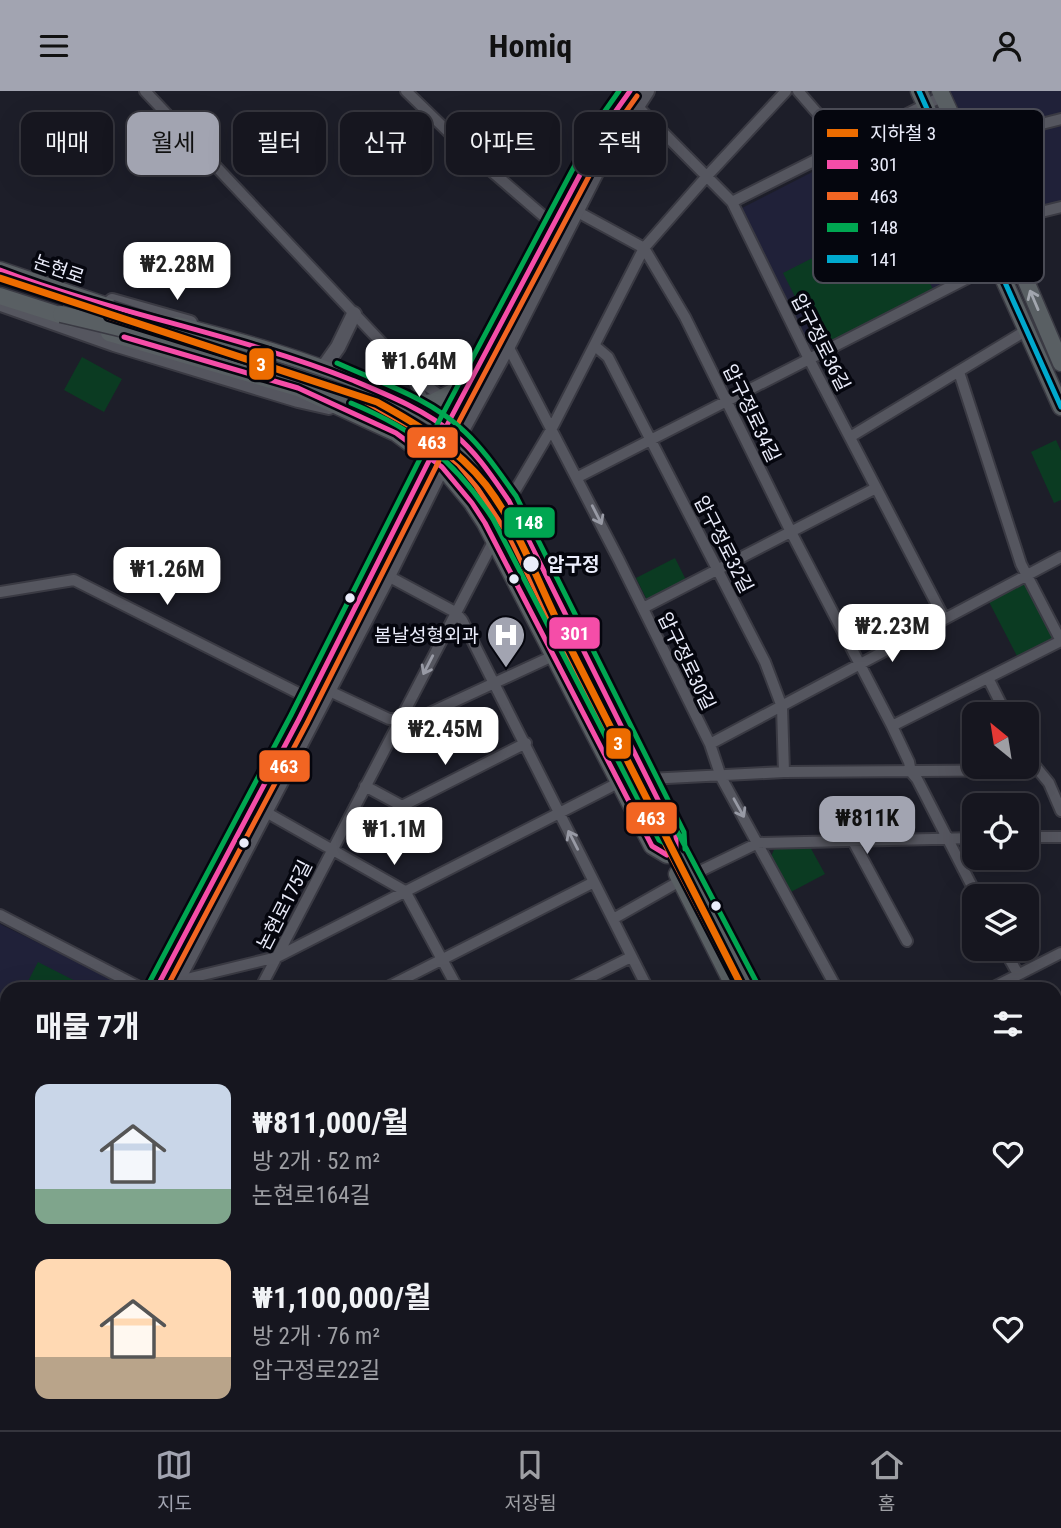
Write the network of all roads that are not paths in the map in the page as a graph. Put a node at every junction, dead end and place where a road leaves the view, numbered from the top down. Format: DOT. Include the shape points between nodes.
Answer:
graph roads {
  1 [pos="145,91"];
  2 [pos="406,91"];
  3 [pos="629,91"];
  4 [pos="647,91"];
  5 [pos="786,91"];
  6 [pos="798,91"];
  7 [pos="941,94"];
  8 [pos="922,98"];
  9 [pos="636,105"];
  10 [pos="814,109"];
  11 [pos="904,109"];
  12 [pos="1061,119"];
  13 [pos="1044,123"];
  14 [pos="813,161"];
  15 [pos="707,176"];
  16 [pos="732,202"];
  17 [pos="1061,207"];
  18 [pos="576,211"];
  19 [pos="1044,211"];
  20 [pos="555,226"];
  21 [pos="645,248"];
  22 [pos="0,262"];
  23 [pos="0,270"];
  24 [pos="958,283"];
  25 [pos="1006,283"];
  26 [pos="1027,283"];
  27 [pos="0,296"];
  28 [pos="0,303"];
  29 [pos="111,309"];
  30 [pos="61,314"];
  31 [pos="354,314"];
  32 [pos="1027,330"];
  33 [pos="595,346"];
  34 [pos="508,347"];
  35 [pos="392,354"];
  36 [pos="809,359"];
  37 [pos="1061,362"];
  38 [pos="330,367"];
  39 [pos="959,372"];
  40 [pos="412,375"];
  41 [pos="470,383"];
  42 [pos="366,386"];
  43 [pos="444,398"];
  44 [pos="726,402"];
  45 [pos="417,405"];
  46 [pos="1061,407"];
  47 [pos="348,411"];
  48 [pos="552,428"];
  49 [pos="452,432"];
  50 [pos="850,437"];
  51 [pos="651,440"];
  52 [pos="436,463"];
  53 [pos="578,477"];
  54 [pos="876,488"];
  55 [pos="511,505"];
  56 [pos="485,523"];
  57 [pos="524,530"];
  58 [pos="791,532"];
  59 [pos="496,544"];
  60 [pos="1061,557"];
  61 [pos="718,569"];
  62 [pos="1028,574"];
  63 [pos="388,576"];
  64 [pos="0,592"];
  65 [pos="643,608"];
  66 [pos="455,612"];
  67 [pos="944,618"];
  68 [pos="555,655"];
  69 [pos="860,664"];
  70 [pos="988,678"];
  71 [pos="495,684"];
  72 [pos="322,687"];
  73 [pos="314,701"];
  74 [pos="1000,702"];
  75 [pos="782,707"];
  76 [pos="400,720"];
  77 [pos="892,726"];
  78 [pos="526,744"];
  79 [pos="710,744"];
  80 [pos="962,771"];
  81 [pos="784,772"];
  82 [pos="911,772"];
  83 [pos="1040,773"];
  84 [pos="721,776"];
  85 [pos="648,779"];
  86 [pos="620,782"];
  87 [pos="365,786"];
  88 [pos="264,811"];
  89 [pos="1061,811"];
  90 [pos="559,814"];
  91 [pos="1039,837"];
  92 [pos="1061,837"];
  93 [pos="946,838"];
  94 [pos="962,838"];
  95 [pos="853,841"];
  96 [pos="758,843"];
  97 [pos="668,844"];
  98 [pos="332,849"];
  99 [pos="685,879"];
  100 [pos="594,881"];
  101 [pos="970,884"];
  102 [pos="405,891"];
  103 [pos="0,915"];
  104 [pos="613,919"];
  105 [pos="907,941"];
  106 [pos="1061,953"];
  107 [pos="277,957"];
  108 [pos="631,957"];
  109 [pos="442,959"];
  110 [pos="1011,961"];
  111 [pos="1018,974"];
  112 [pos="129,982"];
  113 [pos="160,982"];
  114 [pos="177,982"];
  115 [pos="186,982"];
  116 [pos="264,982"];
  117 [pos="398,982"];
  118 [pos="454,982"];
  119 [pos="581,982"];
  120 [pos="644,982"];
  121 [pos="734,982"];
  122 [pos="832,982"];
  123 [pos="1003,982"];
  1 -- 31 [label="street"];
  2 -- 20 [label="street"];
  3 -- 20 [label="main road" via="608,122"];
  4 -- 9 [label="main road"];
  5 -- 15 [label="street"];
  6 -- 10 [label="street"];
  7 -- 8 [label="street"];
  8 -- 11 [label="street"];
  9 -- 15 [label="street, 압구정로36길"];
  9 -- 18 [label="main road"];
  12 -- 13 [label="street"];
  14 -- 16 [label="street"];
  15 -- 16 [label="street, 압구정로36길"];
  15 -- 21 [label="street"];
  16 -- 36 [label="street, 압구정로36길"];
  17 -- 19 [label="street"];
  18 -- 21 [label="street"];
  18 -- 34 [label="main road"];
  20 -- 41 [label="main road"];
  21 -- 33 [label="street"];
  21 -- 44 [label="street, 압구정로34길"];
  22 -- 38 [label="main road"];
  23 -- 29 [label="main road, 논현로"];
  24 -- 36 [label="street"];
  25 -- 32 [label="main road"];
  37 -- 26 [label="main road, one-way"];
  27 -- 30 [label="main road, 논현로"];
  28 -- 47 [label="main road" via="114,344"];
  29 -- 38 [label="main road, 논현로, bridge"];
  29 -- 97 [label="main road, 논현로, bridge" via="349,383 435,432 463,457 505,510"];
  30 -- 47 [label="main road, 논현로, bridge" via="99,330 298,388"];
  30 -- 97 [label="main road, 논현로, bridge" via="186,343 337,389 374,405 431,441 458,465 499,518 575,675"];
  31 -- 35 [label="street"];
  31 -- 38 [label="main road"];
  32 -- 39 [label="street"];
  32 -- 46 [label="main road"];
  33 -- 48 [label="street"];
  33 -- 51 [label="street, 압구정로32길" via="608,357"];
  34 -- 48 [label="street, 압구정로30길"];
  34 -- 49 [label="main road"];
  35 -- 40 [label="street"];
  35 -- 42 [label="main road" via="387,375"];
  36 -- 44 [label="street"];
  36 -- 50 [label="street, 압구정로36길"];
  38 -- 42 [label="main road, 논현로"];
  39 -- 50 [label="street"];
  39 -- 62 [label="street"];
  40 -- 43 [label="street"];
  40 -- 45 [label="street"];
  41 -- 43 [label="main road"];
  41 -- 49 [label="main road"];
  42 -- 45 [label="main road, 논현로"];
  43 -- 45 [label="main road"];
  44 -- 51 [label="street"];
  44 -- 58 [label="street, 압구정로34길"];
  45 -- 49 [label="main road, 논현로"];
  47 -- 52 [label="main road, 논현로" via="396,433"];
  48 -- 53 [label="street, 압구정로30길"];
  48 -- 55 [label="street"];
  49 -- 52 [label="main road"];
  49 -- 55 [label="main road, 논현로" via="477,456"];
  50 -- 54 [label="street, 압구정로36길"];
  51 -- 53 [label="street"];
  51 -- 61 [label="street, 압구정로32길"];
  52 -- 56 [label="main road, 논현로"];
  52 -- 63 [label="main road"];
  52 -- 72 [label="main road"];
  53 -- 65 [label="street, 압구정로30길, one-way"];
  54 -- 58 [label="street"];
  54 -- 67 [label="street, 압구정로36길"];
  55 -- 56 [label="main road" via="505,521"];
  55 -- 57 [label="main road, 논현로"];
  56 -- 59 [label="main road, 논현로"];
  57 -- 59 [label="main road" via="512,526"];
  57 -- 85 [label="main road, 논현로"];
  58 -- 61 [label="street"];
  58 -- 69 [label="street, 압구정로34길"];
  59 -- 66 [label="street, 논현로175길"];
  59 -- 68 [label="main road, 논현로"];
  60 -- 62 [label="street"];
  61 -- 65 [label="street"];
  61 -- 75 [label="street, 압구정로32길" via="765,662"];
  62 -- 67 [label="street"];
  62 -- 70 [label="street" via="1061,641"];
  63 -- 66 [label="street"];
  63 -- 72 [label="main road"];
  64 -- 73 [label="street" via="74,580"];
  65 -- 79 [label="street, 압구정로30길"];
  66 -- 71 [label="street"];
  66 -- 76 [label="street, 논현로175길, one-way"];
  67 -- 69 [label="street"];
  68 -- 71 [label="street"];
  68 -- 86 [label="main road, 논현로"];
  69 -- 75 [label="street"];
  69 -- 77 [label="street, 압구정로34길"];
  70 -- 74 [label="street"];
  70 -- 77 [label="street"];
  71 -- 76 [label="street" via="421,717"];
  71 -- 78 [label="street"];
  72 -- 73 [label="main road"];
  72 -- 76 [label="street"];
  73 -- 88 [label="main road"];
  73 -- 113 [label="main road"];
  75 -- 79 [label="street"];
  75 -- 81 [label="street, 압구정로32길"];
  76 -- 87 [label="street, 논현로175길"];
  77 -- 82 [label="street, 압구정로34길"];
  78 -- 87 [label="street" via="402,806"];
  78 -- 90 [label="street"];
  79 -- 84 [label="street, 압구정로30길"];
  80 -- 82 [label="street"];
  81 -- 82 [label="street"];
  81 -- 84 [label="street"];
  82 -- 93 [label="street, 압구정로34길"];
  83 -- 89 [label="street"];
  84 -- 85 [label="street"];
  84 -- 96 [label="street, 압구정로30길, one-way"];
  85 -- 97 [label="main road, 논현로" via="676,836"];
  86 -- 90 [label="street"];
  86 -- 97 [label="main road, 논현로" via="652,846"];
  87 -- 98 [label="street, 논현로175길"];
  88 -- 98 [label="street"];
  88 -- 114 [label="main road"];
  100 -- 90 [label="street, one-way"];
  90 -- 102 [label="street"];
  91 -- 92 [label="street"];
  93 -- 94 [label="street"];
  93 -- 95 [label="street"];
  93 -- 101 [label="street, 압구정로34길"];
  95 -- 96 [label="street"];
  95 -- 105 [label="street"];
  96 -- 99 [label="street"];
  96 -- 122 [label="street, 압구정로30길"];
  97 -- 99 [label="main road, 논현로"];
  98 -- 102 [label="street"];
  98 -- 107 [label="street, 논현로175길"];
  99 -- 104 [label="street"];
  99 -- 121 [label="main road, 논현로"];
  100 -- 104 [label="street"];
  100 -- 109 [label="street"];
  102 -- 107 [label="street"];
  102 -- 109 [label="street"];
  103 -- 112 [label="street"];
  104 -- 108 [label="street"];
  106 -- 111 [label="street"];
  107 -- 115 [label="street"];
  107 -- 116 [label="street, 논현로175길"];
  108 -- 119 [label="street"];
  108 -- 120 [label="street"];
  109 -- 117 [label="street"];
  109 -- 118 [label="street"];
  110 -- 111 [label="street"];
  111 -- 123 [label="street"];
}
